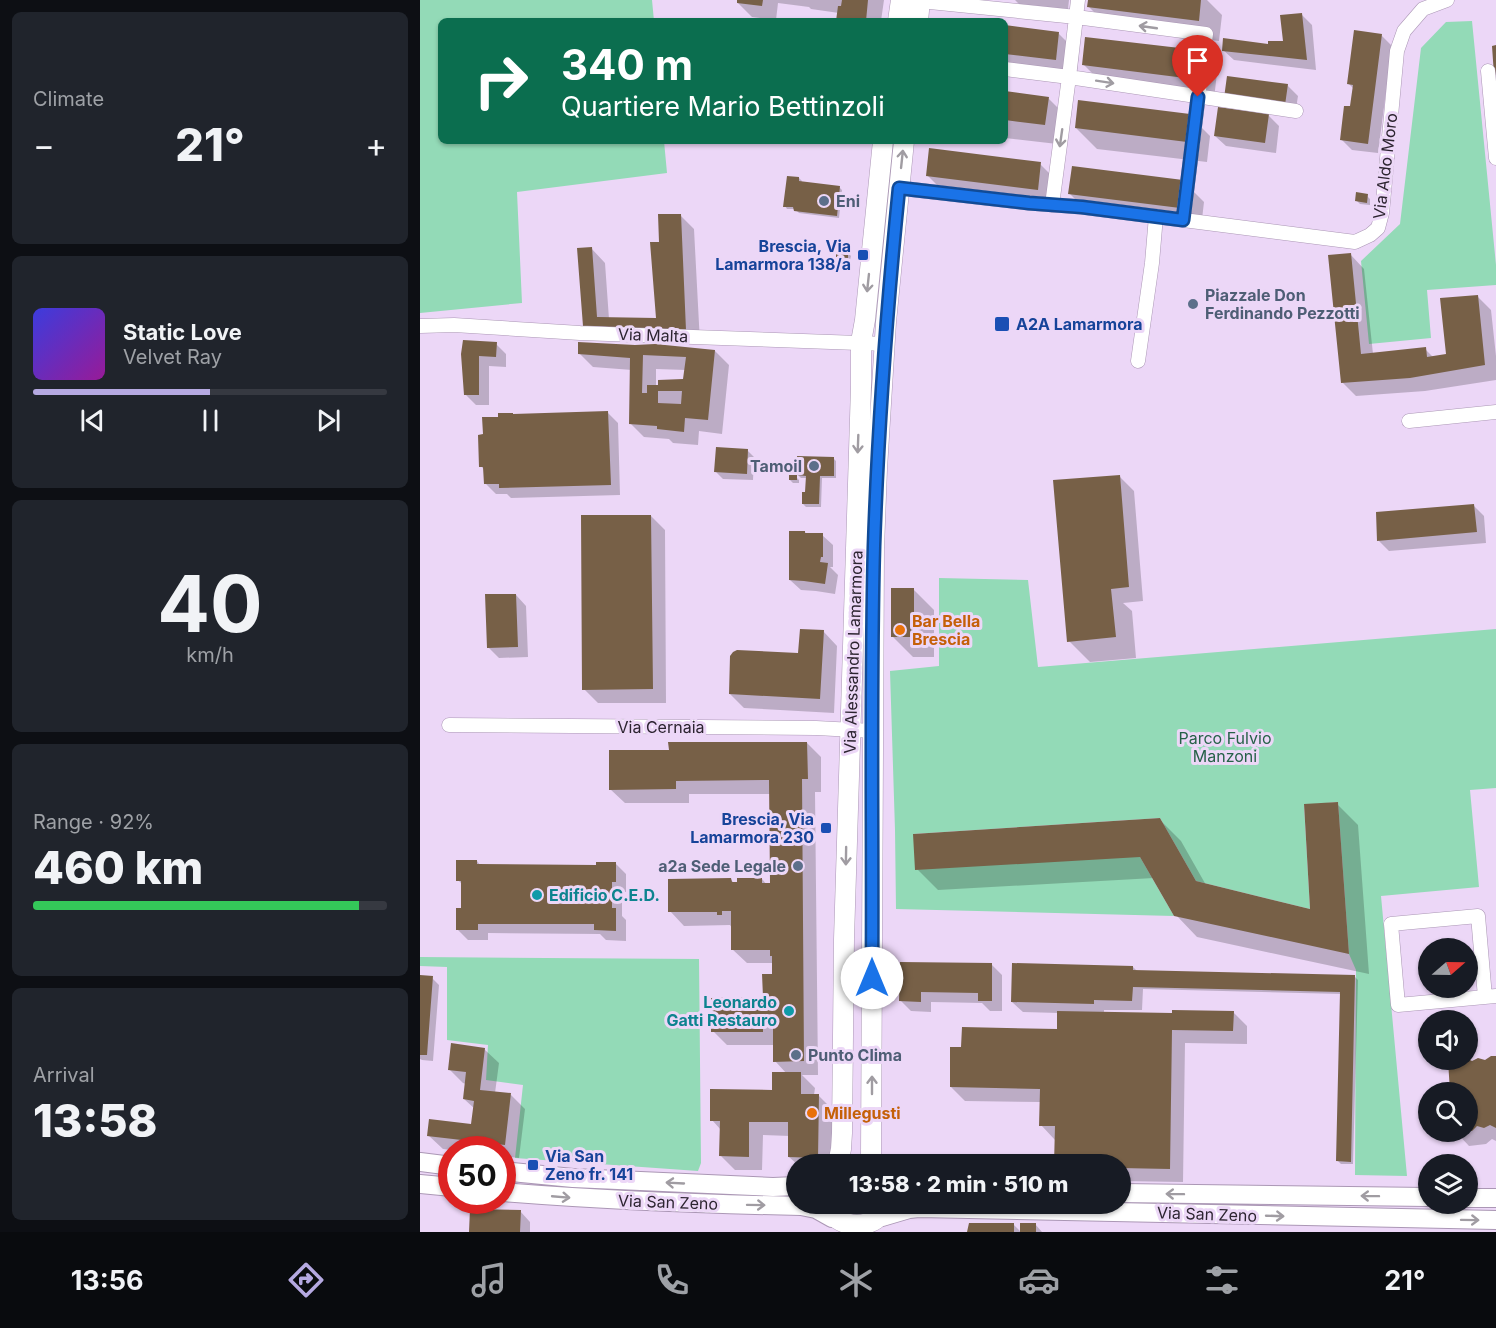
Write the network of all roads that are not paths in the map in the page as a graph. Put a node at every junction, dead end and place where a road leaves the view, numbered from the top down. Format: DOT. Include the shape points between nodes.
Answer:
graph roads {
  1 [pos="900,0"];
  2 [pos="920,0"];
  3 [pos="1078,0"];
  4 [pos="1447,0"];
  5 [pos="1076,17"];
  6 [pos="898,18"];
  7 [pos="918,18"];
  8 [pos="1008,69"];
  9 [pos="1488,71"];
  10 [pos="1069,76"];
  11 [pos="1198,97"];
  12 [pos="1296,111"];
  13 [pos="884,144"];
  14 [pos="904,144"];
  15 [pos="1496,158"];
  16 [pos="899,188"];
  17 [pos="1052,205"];
  18 [pos="1156,216"];
  19 [pos="1183,220"];
  20 [pos="420,326"];
  21 [pos="861,342"];
  22 [pos="886,344"];
  23 [pos="1138,361"];
  24 [pos="1496,412"];
  25 [pos="1409,421"];
  26 [pos="449,725"];
  27 [pos="850,730"];
  28 [pos="873,731"];
  29 [pos="1491,996"];
  30 [pos="840,1154"];
  31 [pos="871,1154"];
  32 [pos="420,1162"];
  33 [pos="438,1164"];
  34 [pos="516,1172"];
  35 [pos="420,1185"];
  36 [pos="438,1186"];
  37 [pos="786,1186"];
  38 [pos="516,1193"];
  39 [pos="1131,1193"];
  40 [pos="1418,1197"];
  41 [pos="1478,1197"];
  42 [pos="1496,1198"];
  43 [pos="881,1218"];
  44 [pos="834,1219"];
  45 [pos="1496,1220"];
  1 -- 6 [label="main road"];
  2 -- 5 [label="street"];
  2 -- 7 [label="main road"];
  3 -- 5 [label="street"];
  4 -- 19 [label="street, Via Aldo Moro" via="1423,9 1404,31 1397,51 1382,213 1378,228 1370,235 1355,242"];
  5 -- 10 [label="street"];
  11 -- 5 [label="street, one-way" via="1206,34"];
  8 -- 10 [label="street"];
  9 -- 15 [label="street"];
  10 -- 11 [label="street, one-way"];
  10 -- 17 [label="street, one-way"];
  11 -- 12 [label="street"];
  11 -- 19 [label="street"];
  13 -- 21 [label="main road, Via Alessandro Lamarmora, one-way"];
  16 -- 14 [label="main road, Via Alessandro Lamarmora, one-way"];
  16 -- 17 [label="street, Via Aldo Moro"];
  16 -- 22 [label="main road, Via Alessandro Lamarmora"];
  17 -- 18 [label="street, Via Aldo Moro"];
  18 -- 19 [label="street, Via Aldo Moro"];
  18 -- 23 [label="street"];
  20 -- 21 [label="street, Via Malta"];
  21 -- 22 [label="street, Via Malta"];
  21 -- 27 [label="main road, Via Alessandro Lamarmora, one-way"];
  22 -- 28 [label="main road, Via Alessandro Lamarmora" via="874,548"];
  24 -- 25 [label="street"];
  26 -- 27 [label="street, Via Cernaia"];
  27 -- 28 [label="street, Via Cernaia"];
  27 -- 30 [label="main road, Via Alessandro Lamarmora, one-way"];
  31 -- 28 [label="main road, Via Alessandro Lamarmora, one-way"];
  29 -- 29 [label="street" via="1398,1005 1391,924 1478,916"];
  32 -- 33 [label="street"];
  37 -- 34 [label="street, Via San Zeno, one-way" via="584,1179"];
  35 -- 36 [label="street"];
  38 -- 44 [label="street, Via San Zeno, one-way" via="801,1206"];
  40 -- 39 [label="street, Via San Zeno, one-way"];
  41 -- 42 [label="street"];
  43 -- 44 [label="main road" via="858,1230"];
  43 -- 45 [label="street, Via San Zeno, one-way" via="919,1208"];
}
